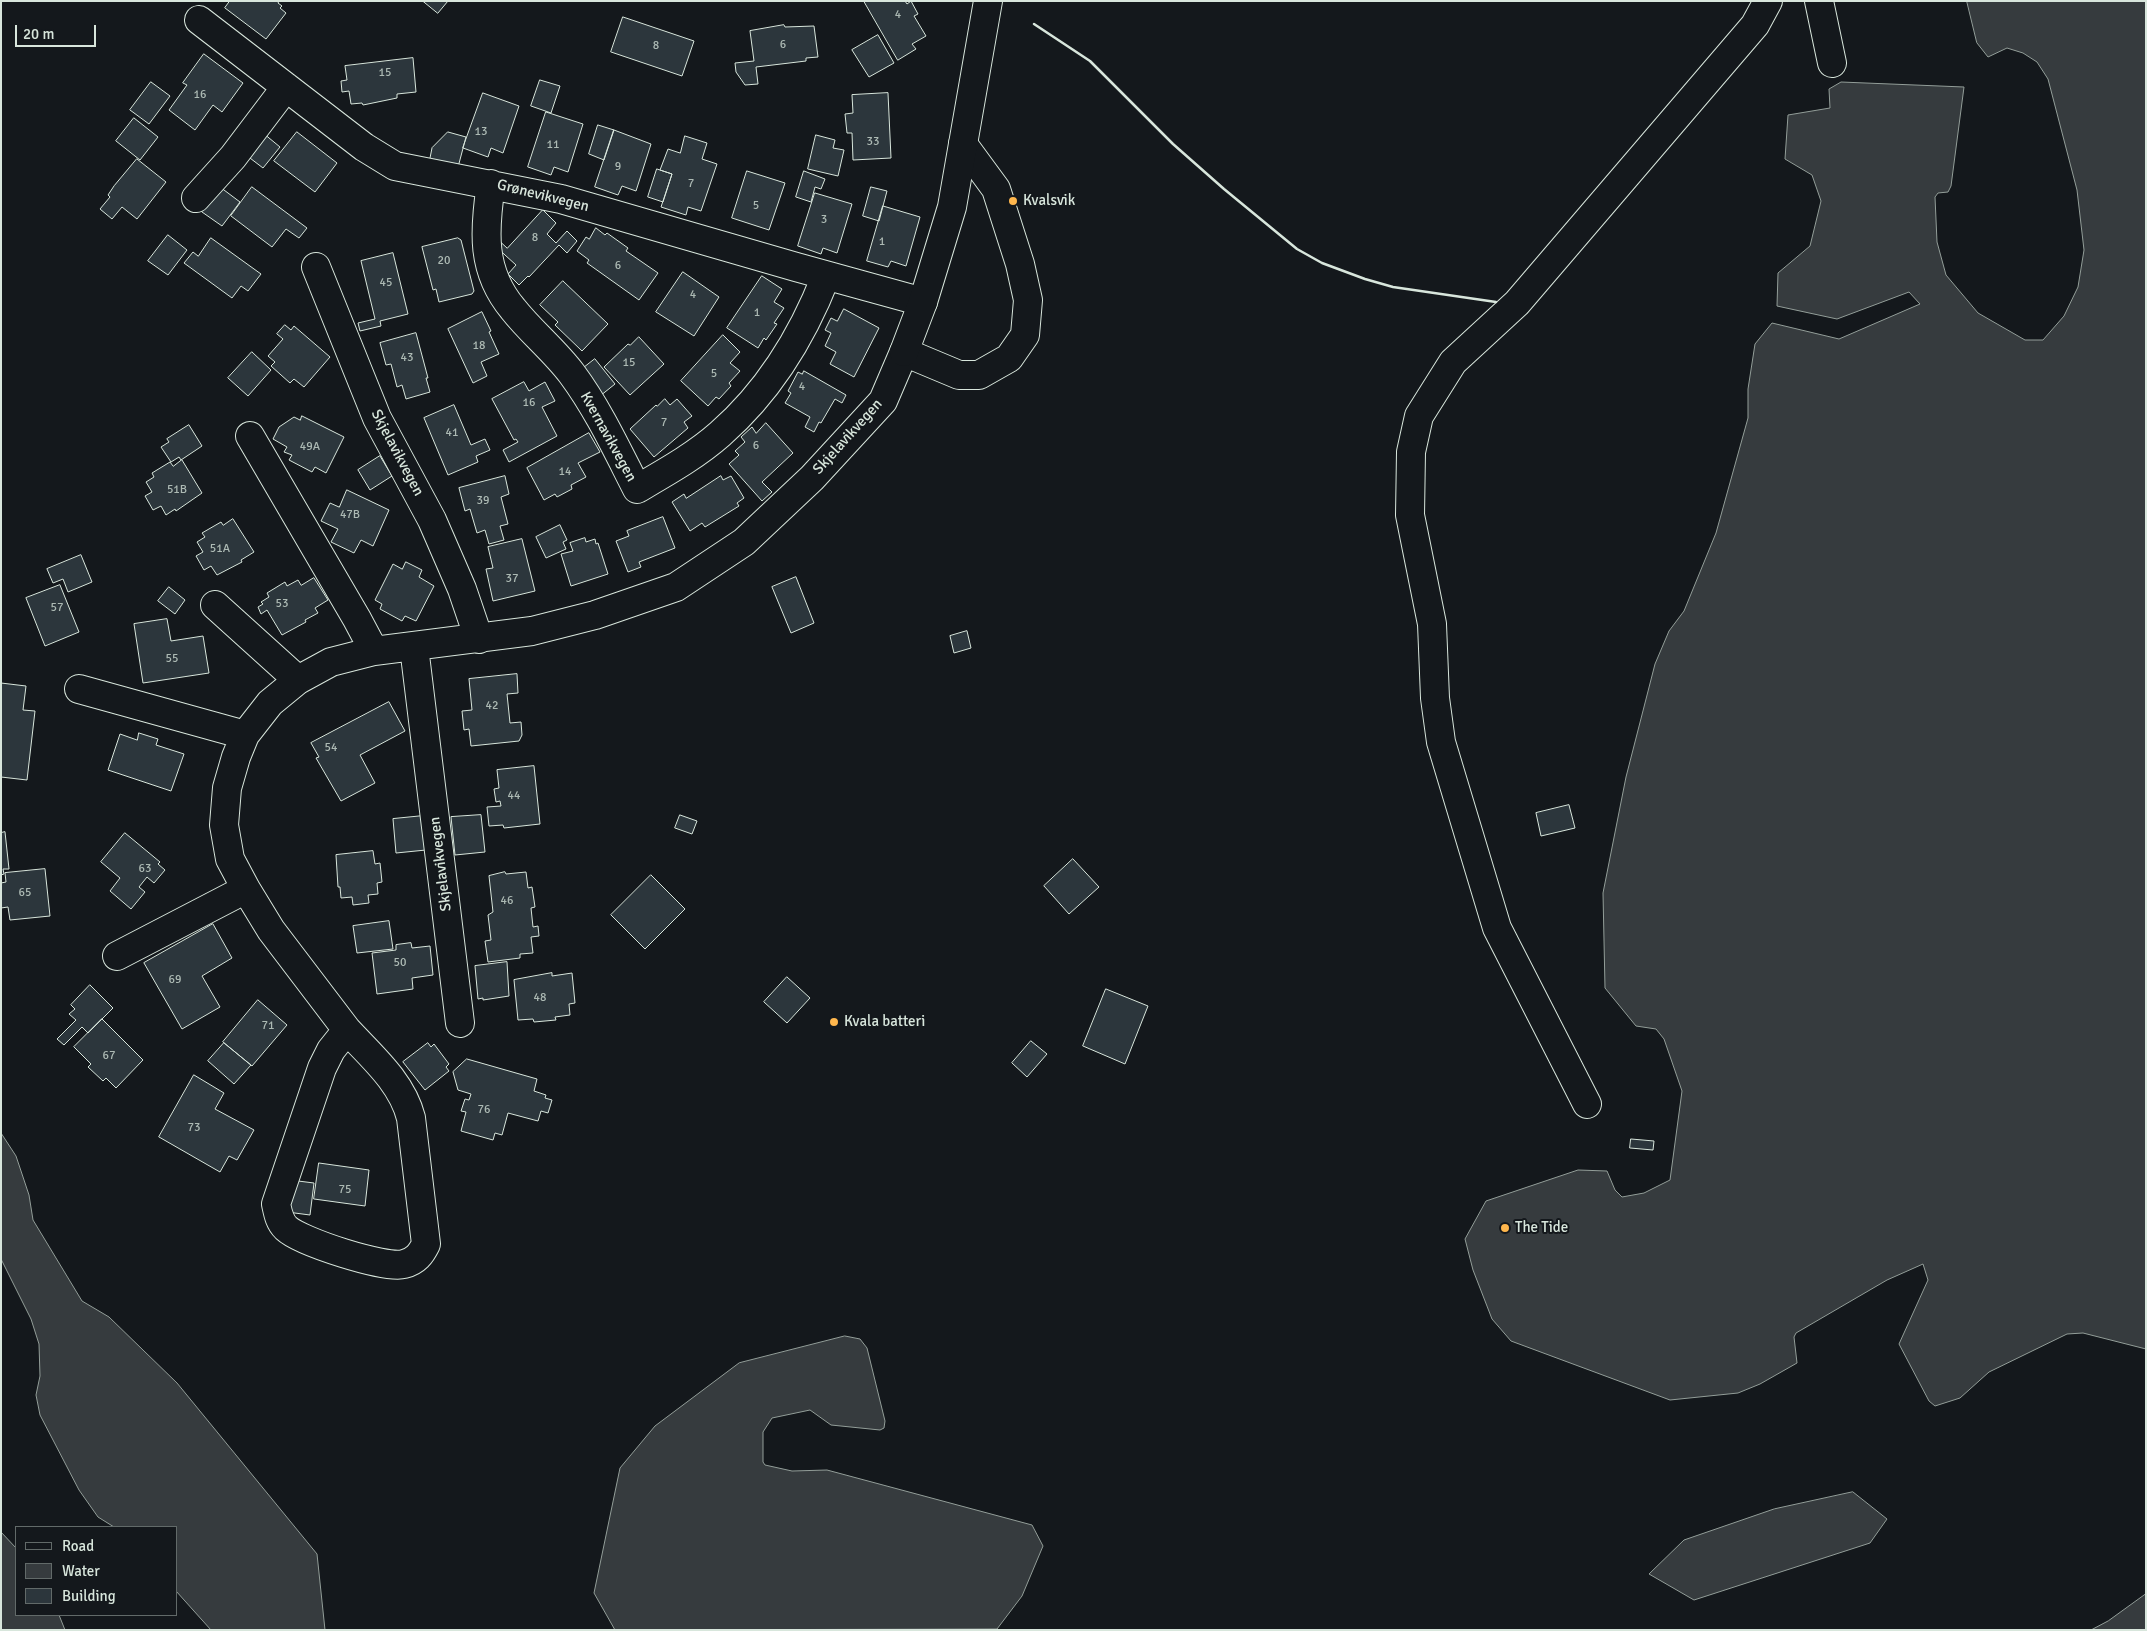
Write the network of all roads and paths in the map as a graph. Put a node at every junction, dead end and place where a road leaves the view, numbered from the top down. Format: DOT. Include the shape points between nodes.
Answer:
graph roads {
  1 [pos="988,1"];
  2 [pos="1768,1"];
  3 [pos="1819,1"];
  4 [pos="199,20"];
  5 [pos="1832,63"];
  6 [pos="286,87"];
  7 [pos="963,144"];
  8 [pos="491,184"];
  9 [pos="196,198"];
  10 [pos="316,267"];
  11 [pos="826,276"];
  12 [pos="923,302"];
  13 [pos="904,352"];
  14 [pos="250,436"];
  15 [pos="215,605"];
  16 [pos="479,639"];
  17 [pos="414,646"];
  18 [pos="374,651"];
  19 [pos="298,680"];
  20 [pos="79,689"];
  21 [pos="245,735"];
  22 [pos="246,889"];
  23 [pos="117,956"];
  24 [pos="460,1022"];
  25 [pos="347,1030"];
  26 [pos="1587,1104"];
  1 -- 7 [label="street, Skjelavikvegen"];
  2 -- 26 [label="street" via="1755,25 1517,303 1453,362 1419,416 1411,452 1410,515 1432,624 1435,698 1441,742 1497,928"];
  3 -- 5 [label="street"];
  4 -- 6 [label="street, Grønevikvegen"];
  6 -- 8 [label="street, Grønevikvegen" via="364,147 395,166"];
  6 -- 9 [label="street"];
  7 -- 12 [label="street, Skjelavikvegen" via="952,207"];
  7 -- 13 [label="street" via="999,198 1028,300 1025,335 1008,358 979,375 959,375"];
  8 -- 11 [label="street, Grønevikvegen" via="561,199"];
  8 -- 11 [label="street, Kvernavikvegen" via="486,216 486,255 494,283 572,374 605,426 637,489 720,434 748,404 776,371 799,336"];
  10 -- 16 [label="street, Skjelavikvegen" via="377,418 432,520 462,589"];
  11 -- 12 [label="street, Grønevikvegen"];
  12 -- 13 [label="street, Skjelavikvegen"];
  13 -- 16 [label="street, Skjelavikvegen" via="882,401 812,478 744,542 676,587 595,615 532,631"];
  14 -- 18 [label="street"];
  15 -- 19 [label="street"];
  16 -- 17 [label="street, Skjelavikvegen"];
  17 -- 18 [label="street, Skjelavikvegen"];
  17 -- 24 [label="street, Skjelavikvegen"];
  18 -- 19 [label="street, Skjelavikvegen" via="331,662"];
  19 -- 21 [label="street, Skjelavikvegen" via="270,703"];
  20 -- 21 [label="street"];
  21 -- 22 [label="street, Skjelavikvegen" via="227,788 224,825 230,858"];
  22 -- 23 [label="street"];
  22 -- 25 [label="street, Skjelavikvegen" via="272,930"];
  25 -- 25 [label="street, Skjelavikvegen" via="395,1083 409,1108 426,1244 416,1258 398,1265 381,1263 304,1239 283,1224 276,1204 322,1068"];
}
